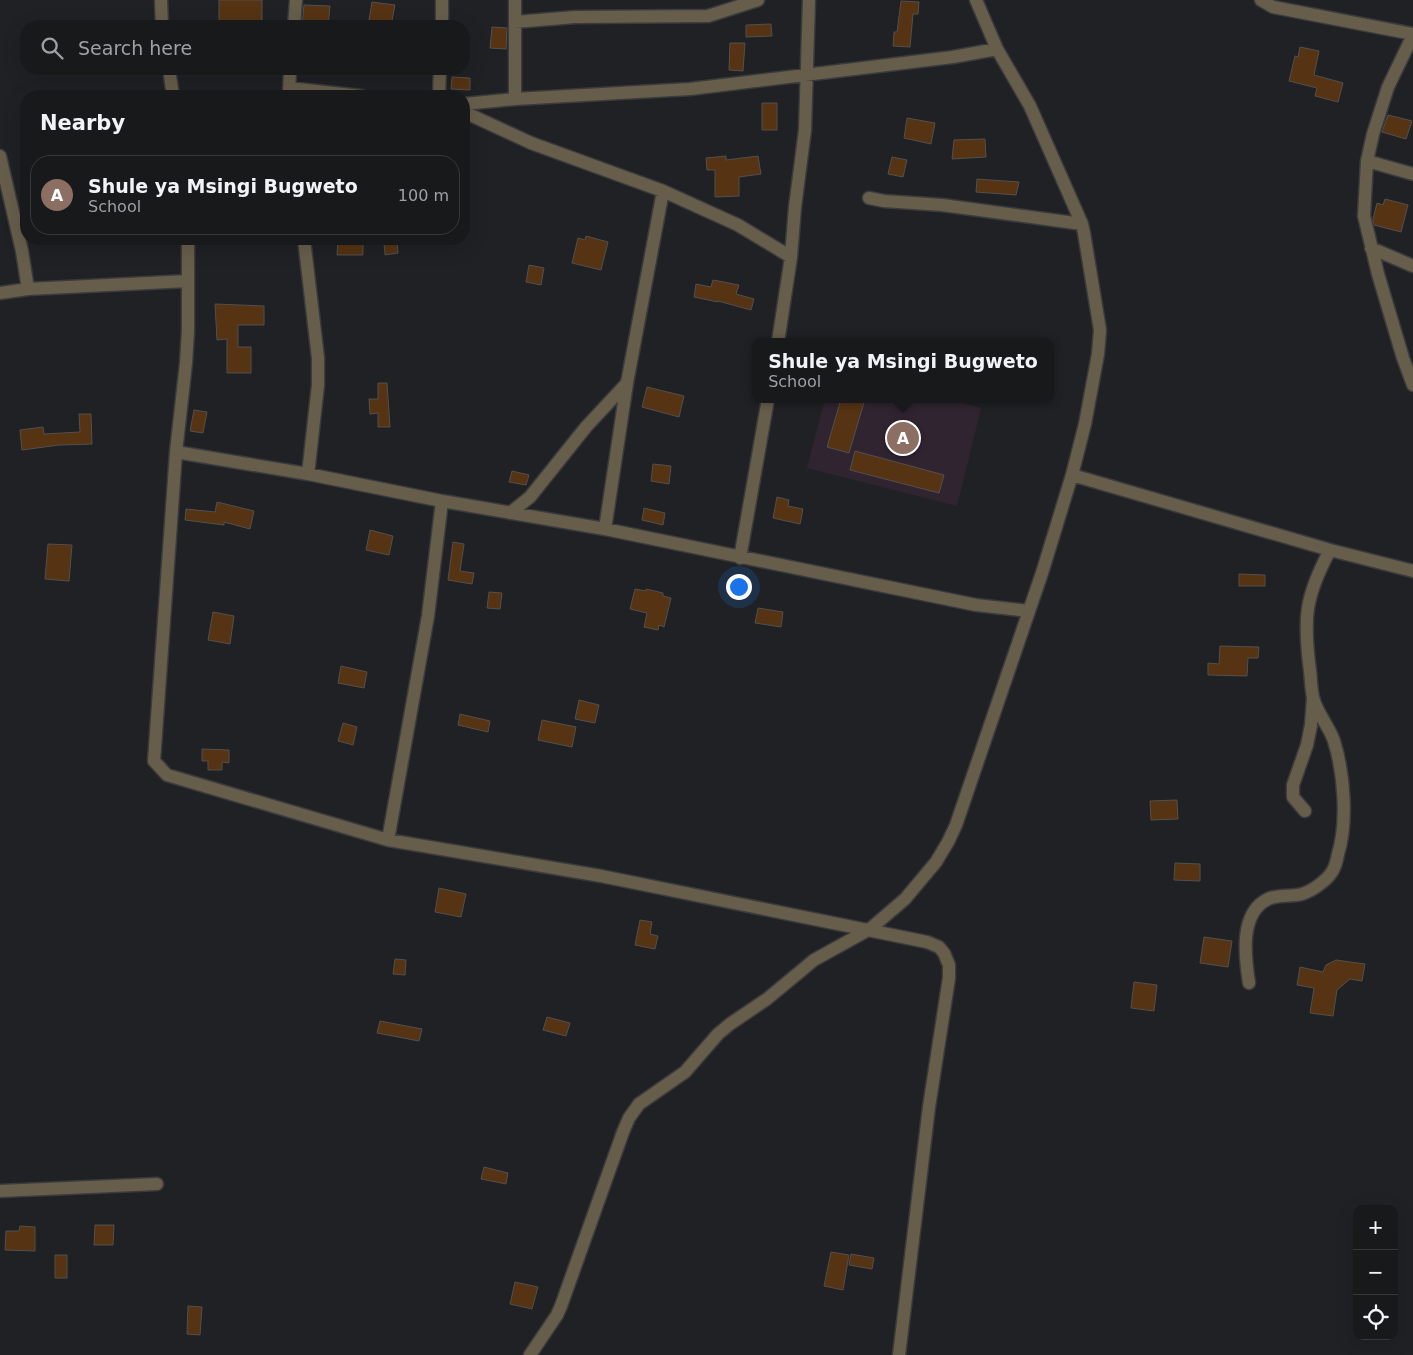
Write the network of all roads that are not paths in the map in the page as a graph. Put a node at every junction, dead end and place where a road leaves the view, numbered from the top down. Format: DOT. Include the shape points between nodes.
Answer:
graph roads {
  1 [pos="147,0"];
  2 [pos="296,0"];
  3 [pos="442,0"];
  4 [pos="515,0"];
  5 [pos="758,0"];
  6 [pos="809,0"];
  7 [pos="976,0"];
  8 [pos="1261,0"];
  9 [pos="160,2"];
  10 [pos="162,20"];
  11 [pos="294,20"];
  12 [pos="442,20"];
  13 [pos="515,22"];
  14 [pos="1413,35"];
  15 [pos="997,49"];
  16 [pos="170,75"];
  17 [pos="290,75"];
  18 [pos="440,75"];
  19 [pos="808,75"];
  20 [pos="173,90"];
  21 [pos="289,90"];
  22 [pos="439,90"];
  23 [pos="515,99"];
  24 [pos="470,103"];
  25 [pos="470,115"];
  26 [pos="0,156"];
  27 [pos="1367,161"];
  28 [pos="1413,174"];
  29 [pos="663,191"];
  30 [pos="869,198"];
  31 [pos="1082,224"];
  32 [pos="20,242"];
  33 [pos="21,245"];
  34 [pos="188,245"];
  35 [pos="305,245"];
  36 [pos="1370,248"];
  37 [pos="791,257"];
  38 [pos="1413,266"];
  39 [pos="188,281"];
  40 [pos="28,289"];
  41 [pos="0,293"];
  42 [pos="779,338"];
  43 [pos="627,383"];
  44 [pos="1413,384"];
  45 [pos="767,403"];
  46 [pos="176,452"];
  47 [pos="308,474"];
  48 [pos="1072,475"];
  49 [pos="442,501"];
  50 [pos="510,513"];
  51 [pos="605,529"];
  52 [pos="1330,550"];
  53 [pos="740,558"];
  54 [pos="1413,571"];
  55 [pos="1029,611"];
  56 [pos="1313,698"];
  57 [pos="1306,811"];
  58 [pos="388,840"];
  59 [pos="870,929"];
  60 [pos="1249,983"];
  61 [pos="157,1184"];
  62 [pos="0,1191"];
  63 [pos="530,1355"];
  64 [pos="899,1355"];
  1 -- 9 [label="street"];
  2 -- 11 [label="street"];
  3 -- 12 [label="street"];
  4 -- 13 [label="street"];
  5 -- 13 [label="street" via="708,16 574,17"];
  6 -- 19 [label="street"];
  7 -- 15 [label="street"];
  8 -- 14 [label="street" via="1273,7"];
  9 -- 10 [label="street"];
  13 -- 23 [label="street"];
  14 -- 27 [label="street" via="1388,87"];
  15 -- 19 [label="street"];
  15 -- 31 [label="street" via="1030,106"];
  16 -- 20 [label="street"];
  17 -- 21 [label="street"];
  18 -- 22 [label="street"];
  19 -- 23 [label="street" via="690,89"];
  19 -- 37 [label="street"];
  23 -- 24 [label="street"];
  25 -- 29 [label="street" via="531,143"];
  26 -- 32 [label="street"];
  27 -- 28 [label="street"];
  27 -- 36 [label="street" via="1364,216"];
  29 -- 37 [label="street" via="738,225"];
  29 -- 43 [label="street"];
  30 -- 31 [label="street"];
  31 -- 48 [label="street" via="1100,330 1085,424"];
  33 -- 40 [label="street"];
  34 -- 39 [label="street"];
  35 -- 47 [label="street" via="318,358"];
  36 -- 38 [label="street"];
  36 -- 44 [label="street"];
  37 -- 42 [label="street"];
  39 -- 40 [label="street"];
  39 -- 46 [label="street" via="186,363"];
  40 -- 41 [label="street"];
  43 -- 50 [label="street" via="586,427 530,497"];
  43 -- 51 [label="street"];
  45 -- 53 [label="street"];
  46 -- 47 [label="street"];
  46 -- 58 [label="street" via="154,761 167,775"];
  47 -- 49 [label="street"];
  48 -- 52 [label="street"];
  48 -- 55 [label="street"];
  49 -- 50 [label="street"];
  49 -- 58 [label="street" via="428,616"];
  50 -- 51 [label="street"];
  51 -- 53 [label="street"];
  52 -- 54 [label="street"];
  52 -- 56 [label="street" via="1310,592 1306,615"];
  53 -- 55 [label="street" via="976,605"];
  55 -- 59 [label="street" via="948,842 911,893"];
  56 -- 57 [label="street" via="1311,725 1293,785 1293,796"];
  56 -- 60 [label="street" via="1334,742 1340,765 1343,813 1339,851 1333,871 1326,879 1302,894 1270,898 1255,910 1246,942"];
  58 -- 59 [label="street" via="601,876"];
  59 -- 63 [label="street" via="814,960 718,1034 685,1072 639,1104 623,1132 561,1306"];
  59 -- 64 [label="street" via="939,947 949,966"];
  61 -- 62 [label="street"];
}
